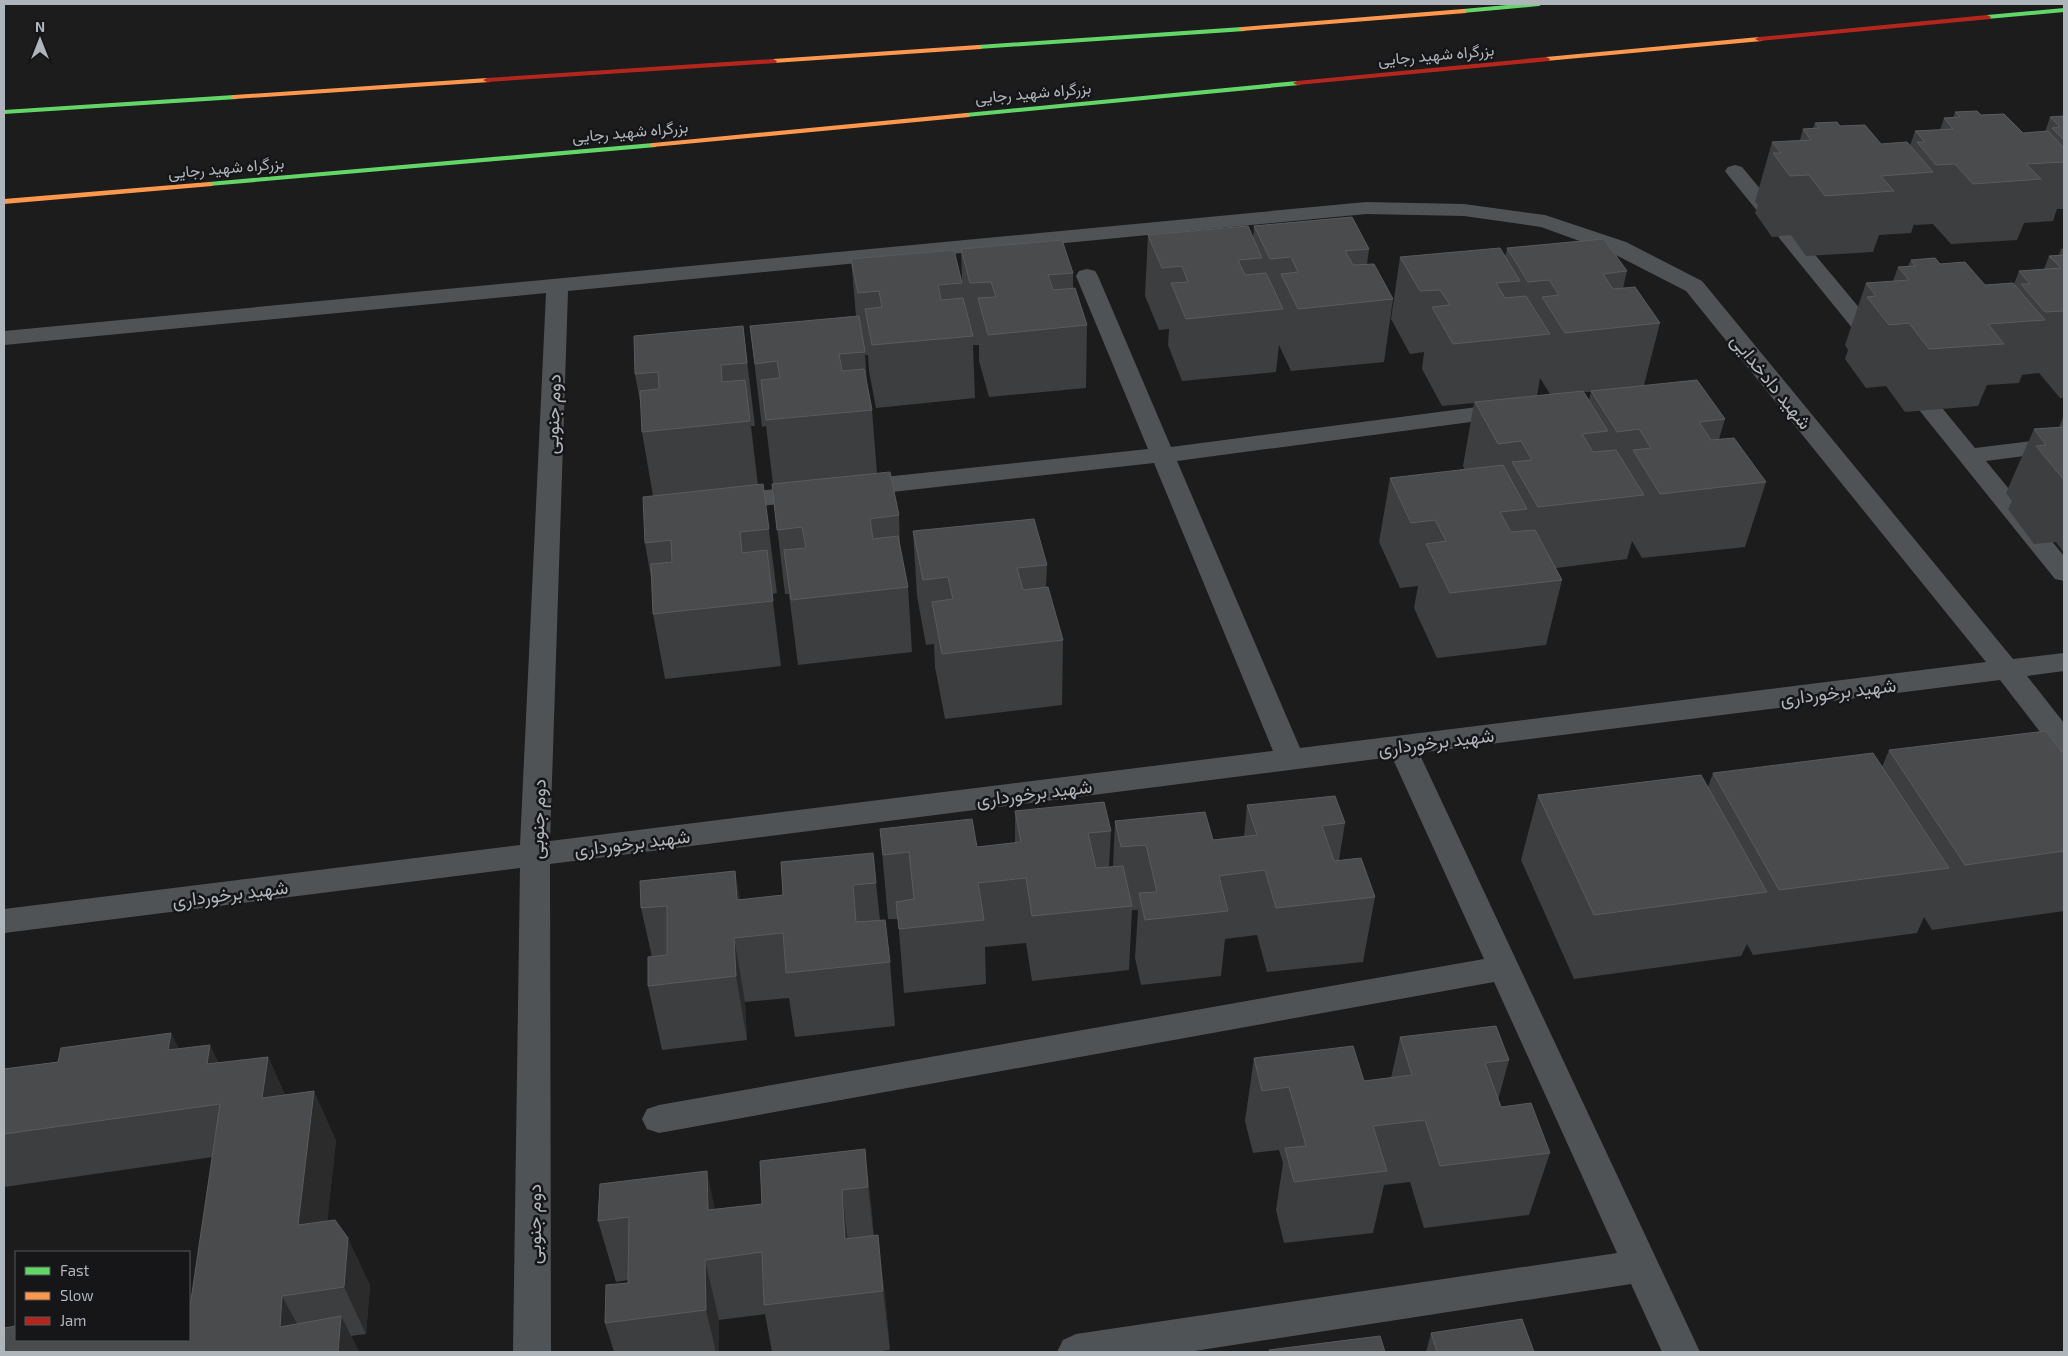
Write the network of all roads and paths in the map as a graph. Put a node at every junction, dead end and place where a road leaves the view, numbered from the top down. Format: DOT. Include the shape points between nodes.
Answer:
graph roads {
  1 [pos="1539,4"];
  2 [pos="2064,10"];
  3 [pos="4,112"];
  4 [pos="1755,170"];
  5 [pos="4,202"];
  6 [pos="1087,276"];
  7 [pos="557,286"];
  8 [pos="1880,309"];
  9 [pos="1851,313"];
  10 [pos="4,338"];
  11 [pos="1534,407"];
  12 [pos="2064,444"];
  13 [pos="1162,455"];
  14 [pos="1969,456"];
  15 [pos="712,504"];
  16 [pos="2064,572"];
  17 [pos="2064,662"];
  18 [pos="2007,670"];
  19 [pos="2064,743"];
  20 [pos="1401,746"];
  21 [pos="1291,759"];
  22 [pos="535,854"];
  23 [pos="4,921"];
  24 [pos="1503,968"];
  25 [pos="659,1119"];
  26 [pos="1641,1266"];
  27 [pos="532,1352"];
  28 [pos="1076,1352"];
  29 [pos="1681,1352"];
  1 -- 3 [label="highway" via="1236,30"];
  2 -- 5 [label="highway, بزرگراه شهید رجایی" via="547,155"];
  4 -- 9 [label="street" via="1735,171"];
  6 -- 13 [label="street"];
  7 -- 10 [label="street, شهید دادخدایی"];
  7 -- 18 [label="street, شهید دادخدایی" via="1366,208 1464,210 1544,221 1618,247 1694,286"];
  7 -- 22 [label="street, دوم جنوبی"];
  8 -- 9 [label="street"];
  9 -- 14 [label="street"];
  11 -- 13 [label="street"];
  12 -- 14 [label="street"];
  13 -- 15 [label="street"];
  13 -- 21 [label="street"];
  14 -- 16 [label="street"];
  17 -- 18 [label="street, شهید برخورداری"];
  18 -- 19 [label="street, شهید دادخدایی"];
  18 -- 20 [label="street, شهید برخورداری"];
  20 -- 21 [label="street, شهید برخورداری"];
  20 -- 24 [label="street"];
  21 -- 22 [label="street, شهید برخورداری"];
  22 -- 23 [label="street, شهید برخورداری"];
  22 -- 27 [label="street, دوم جنوبی"];
  24 -- 25 [label="street"];
  24 -- 26 [label="street"];
  26 -- 28 [label="street"];
  26 -- 29 [label="street"];
}
